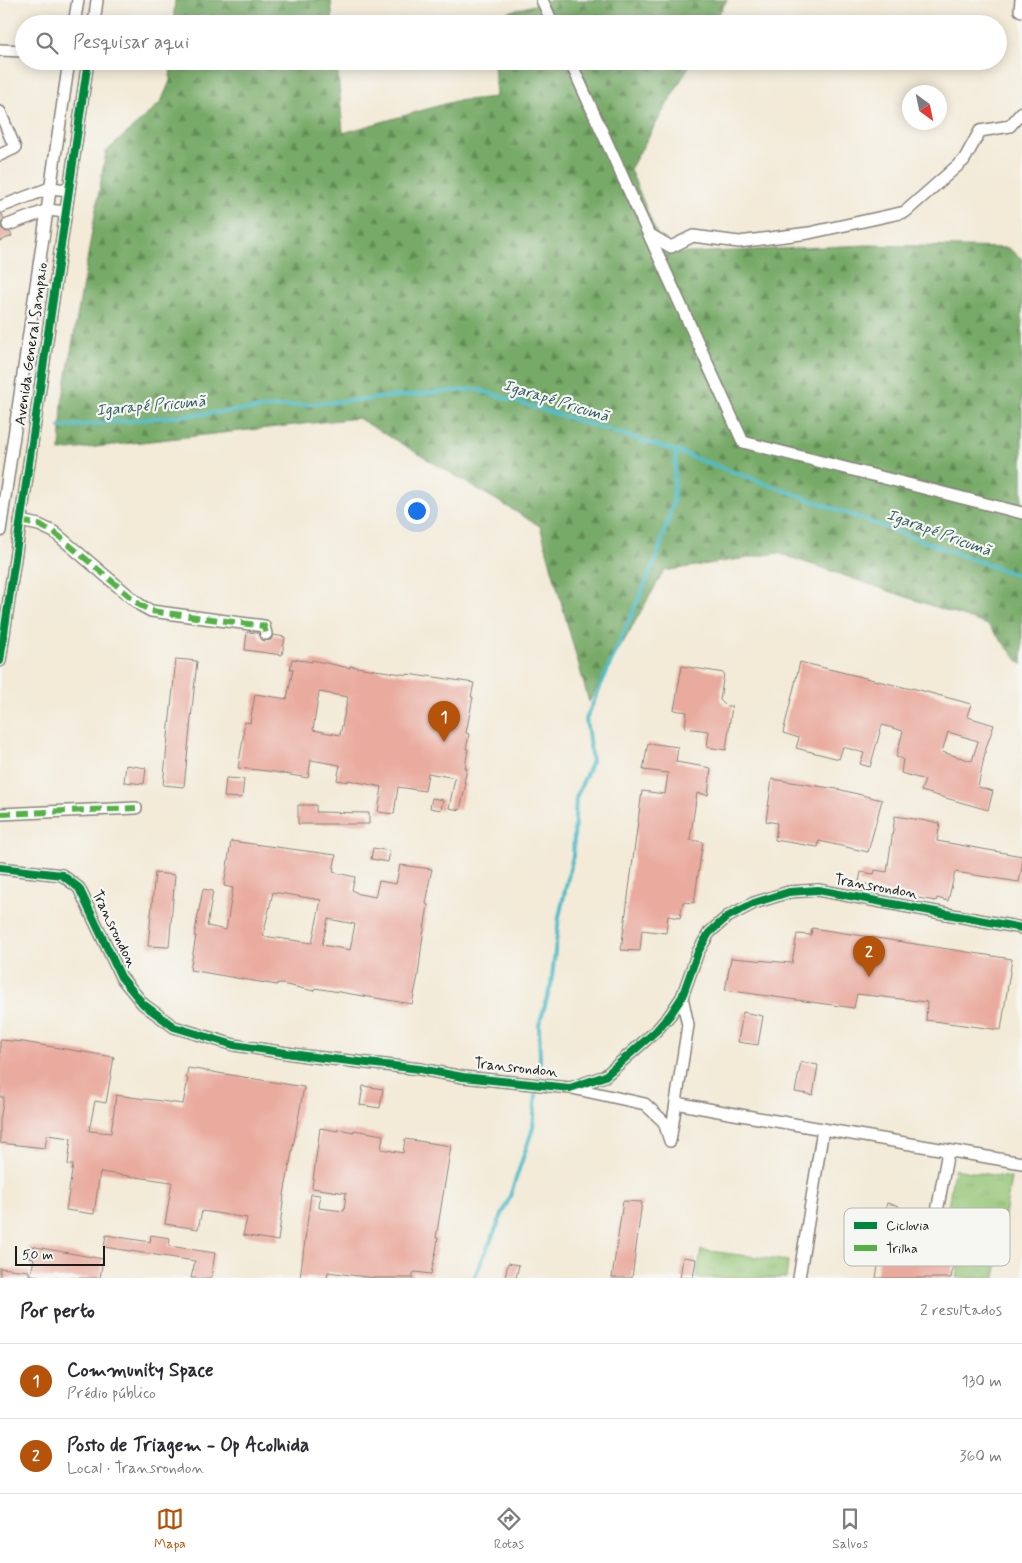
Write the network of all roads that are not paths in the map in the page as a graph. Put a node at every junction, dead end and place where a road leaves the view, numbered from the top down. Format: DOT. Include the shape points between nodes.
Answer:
graph roads {
  1 [pos="78,0"];
  2 [pos="97,0"];
  3 [pos="542,0"];
  4 [pos="1021,0"];
  5 [pos="1022,11"];
  6 [pos="76,15"];
  7 [pos="95,15"];
  8 [pos="549,15"];
  9 [pos="0,50"];
  10 [pos="15,51"];
  11 [pos="68,70"];
  12 [pos="87,70"];
  13 [pos="574,70"];
  14 [pos="0,112"];
  15 [pos="1022,112"];
  16 [pos="0,155"];
  17 [pos="50,188"];
  18 [pos="69,190"];
  19 [pos="0,207"];
  20 [pos="48,210"];
  21 [pos="66,212"];
  22 [pos="8,225"];
  23 [pos="649,234"];
  24 [pos="10,463"];
  25 [pos="28,466"];
  26 [pos="1022,513"];
  27 [pos="20,521"];
  28 [pos="0,531"];
  29 [pos="266,634"];
  30 [pos="0,661"];
  31 [pos="136,808"];
  32 [pos="0,814"];
  33 [pos="0,868"];
  34 [pos="1022,928"];
  35 [pos="682,997"];
  36 [pos="570,1088"];
  37 [pos="676,1103"];
  38 [pos="823,1129"];
  39 [pos="948,1151"];
  40 [pos="1022,1163"];
  41 [pos="938,1208"];
  42 [pos="799,1278"];
  1 -- 6 [label="street"];
  2 -- 7 [label="street"];
  3 -- 8 [label="street"];
  4 -- 5 [label="street"];
  9 -- 10 [label="street"];
  11 -- 17 [label="street, Avenida General Sampaio"];
  12 -- 18 [label="street, Avenida General Sampaio"];
  13 -- 23 [label="street"];
  14 -- 16 [label="street" via="15,148"];
  15 -- 23 [label="street" via="1010,126 980,131 964,160 904,212 809,234 739,242 693,236 671,246"];
  17 -- 18 [label="street"];
  17 -- 19 [label="street"];
  17 -- 20 [label="street, Avenida General Sampaio"];
  18 -- 21 [label="street, Avenida General Sampaio"];
  20 -- 21 [label="street"];
  20 -- 22 [label="street"];
  20 -- 24 [label="street, Avenida General Sampaio"];
  21 -- 25 [label="street, Avenida General Sampaio"];
  23 -- 26 [label="street" via="743,442"];
  24 -- 25 [label="street"];
  24 -- 28 [label="street, Avenida General Sampaio"];
  25 -- 27 [label="street, Avenida General Sampaio"];
  27 -- 29 [label="street" via="54,532 151,611 264,626"];
  27 -- 30 [label="street, Avenida General Sampaio"];
  31 -- 32 [label="street"];
  33 -- 36 [label="street, Transrondon" via="62,875 79,888 121,977 142,1004 174,1027 234,1045 463,1077"];
  34 -- 35 [label="street, Transrondon" via="818,890 789,892 754,903 727,917 709,933 698,952"];
  35 -- 36 [label="street, Transrondon" via="656,1031 605,1076"];
  35 -- 37 [label="street" via="688,1025"];
  36 -- 37 [label="street" via="645,1104 664,1122 670,1141"];
  37 -- 38 [label="street"];
  38 -- 39 [label="street"];
  38 -- 42 [label="street"];
  39 -- 40 [label="street"];
  39 -- 41 [label="street"];
}
